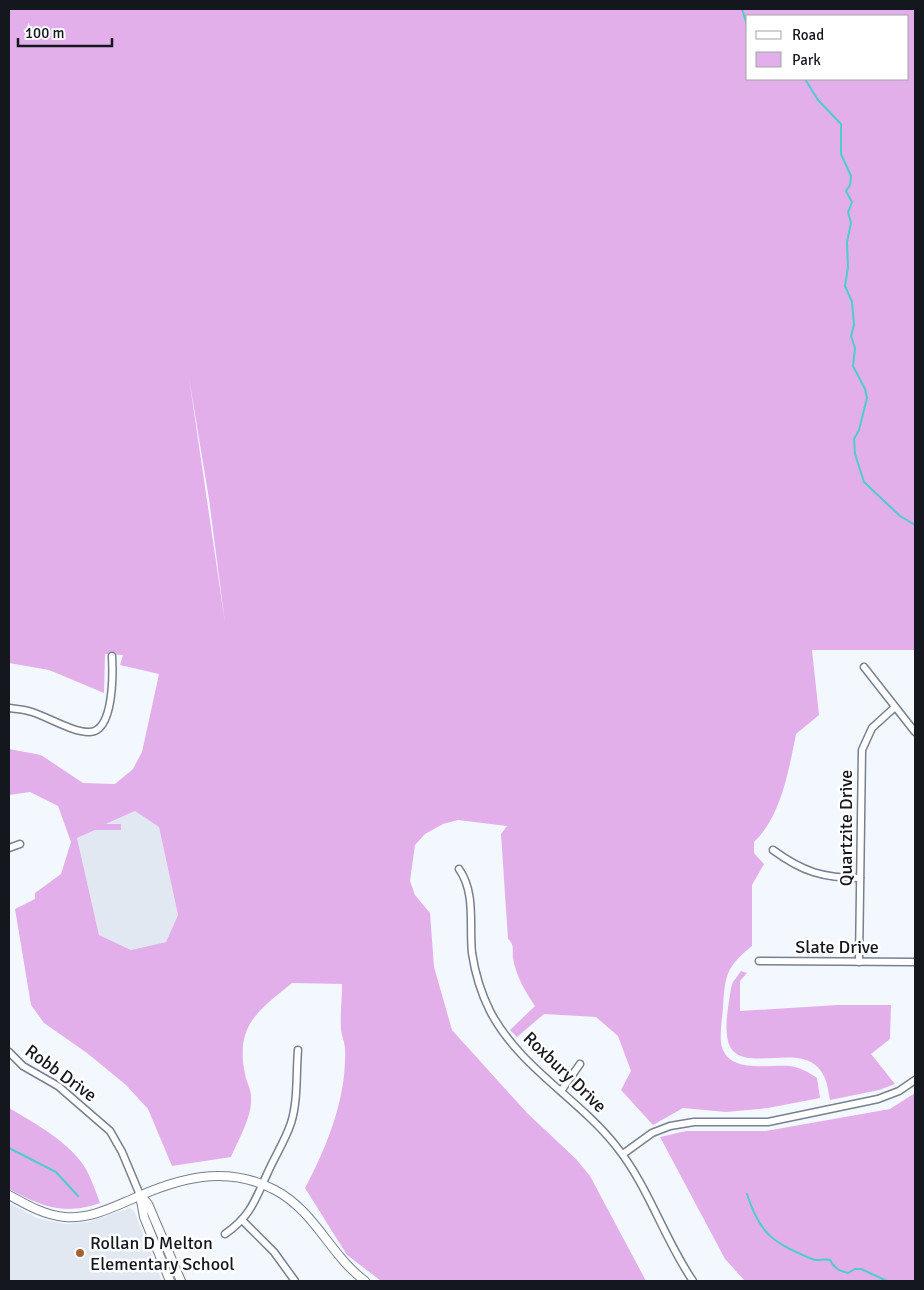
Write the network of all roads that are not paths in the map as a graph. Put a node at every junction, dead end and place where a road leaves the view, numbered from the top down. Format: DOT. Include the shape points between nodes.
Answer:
graph roads {
  1 [pos="112,656"];
  2 [pos="864,667"];
  3 [pos="895,707"];
  4 [pos="9,708"];
  5 [pos="915,732"];
  6 [pos="20,844"];
  7 [pos="9,848"];
  8 [pos="773,850"];
  9 [pos="459,869"];
  10 [pos="860,878"];
  11 [pos="760,961"];
  12 [pos="860,962"];
  13 [pos="915,962"];
  14 [pos="298,1050"];
  15 [pos="9,1052"];
  16 [pos="580,1064"];
  17 [pos="915,1080"];
  18 [pos="561,1091"];
  19 [pos="623,1154"];
  20 [pos="262,1184"];
  21 [pos="9,1195"];
  22 [pos="140,1196"];
  23 [pos="242,1220"];
  24 [pos="224,1234"];
  25 [pos="170,1281"];
  26 [pos="181,1281"];
  27 [pos="295,1281"];
  28 [pos="365,1281"];
  29 [pos="693,1281"];
  1 -- 4 [label="street" via="112,694 100,727 94,731 83,731 31,712"];
  2 -- 3 [label="street"];
  3 -- 5 [label="street"];
  3 -- 10 [label="street, Quartzite Drive" via="872,728 862,750"];
  6 -- 7 [label="street"];
  8 -- 10 [label="street" via="798,868 815,874"];
  9 -- 18 [label="street, Roxbury Drive" via="468,884 473,960 490,1010 514,1046"];
  10 -- 12 [label="street, Quartzite Drive"];
  11 -- 12 [label="street, Slate Drive"];
  12 -- 13 [label="street, Slate Drive"];
  14 -- 20 [label="street" via="292,1118 279,1153"];
  15 -- 22 [label="street, Robb Drive" via="23,1066 58,1086 105,1126 119,1145"];
  16 -- 18 [label="street"];
  17 -- 19 [label="street" via="878,1099 768,1122 694,1122 670,1126"];
  18 -- 19 [label="street, Roxbury Drive" via="603,1130"];
  19 -- 29 [label="street, Roxbury Drive"];
  20 -- 22 [label="street" via="231,1176 201,1176"];
  20 -- 23 [label="street" via="256,1202"];
  20 -- 28 [label="street" via="300,1207 339,1256"];
  21 -- 22 [label="street" via="41,1212 66,1217 104,1211"];
  22 -- 25 [label="street, Robb Drive" via="144,1217"];
  22 -- 26 [label="street, Robb Drive" via="148,1204"];
  23 -- 24 [label="street"];
  23 -- 27 [label="street" via="274,1252"];
}
